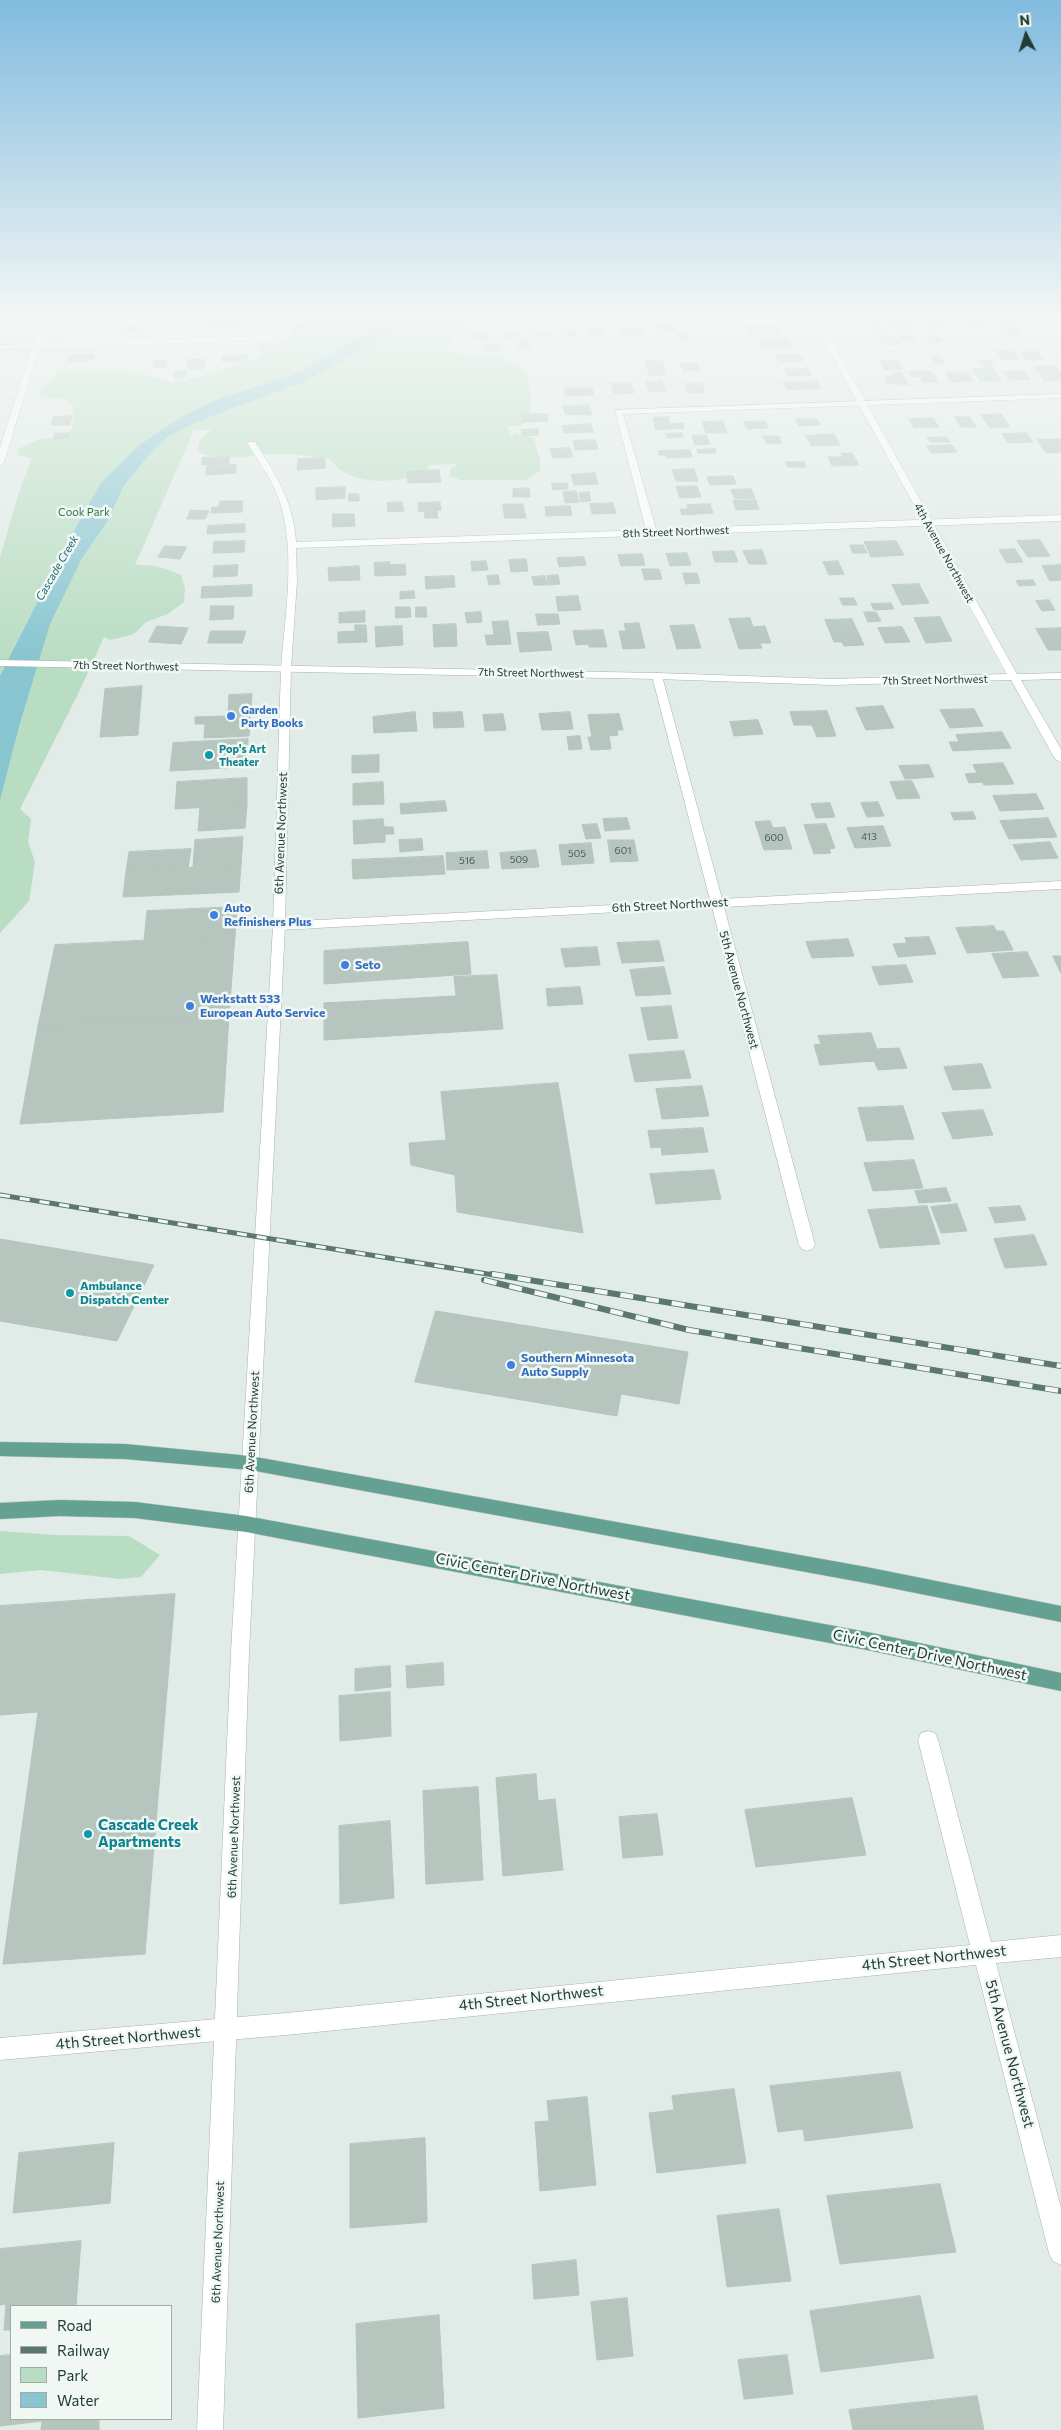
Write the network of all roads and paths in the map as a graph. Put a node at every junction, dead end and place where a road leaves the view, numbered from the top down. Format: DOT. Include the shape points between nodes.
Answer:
graph roads {
  1 [pos="9,431"];
  2 [pos="623,431"];
  3 [pos="879,431"];
  4 [pos="252,444"];
  5 [pos="0,462"];
  6 [pos="1061,518"];
  7 [pos="927,523"];
  8 [pos="652,533"];
  9 [pos="292,546"];
  10 [pos="0,663"];
  11 [pos="286,668"];
  12 [pos="657,676"];
  13 [pos="1061,676"];
  14 [pos="1014,678"];
  15 [pos="1061,759"];
  16 [pos="1061,886"];
  17 [pos="716,903"];
  18 [pos="279,926"];
  19 [pos="807,1245"];
  20 [pos="0,1449"];
  21 [pos="250,1463"];
  22 [pos="0,1511"];
  23 [pos="246,1524"];
  24 [pos="1061,1614"];
  25 [pos="1061,1682"];
  26 [pos="928,1740"];
  27 [pos="1061,1946"];
  28 [pos="983,1953"];
  29 [pos="227,2030"];
  30 [pos="0,2049"];
  31 [pos="1061,2253"];
  32 [pos="210,2430"];
  1 -- 5 [label="street"];
  2 -- 8 [label="street"];
  3 -- 7 [label="street, 4th Avenue Northwest"];
  4 -- 9 [label="street, 6th Avenue Northwest" via="283,496 290,519"];
  6 -- 7 [label="street, 8th Street Northwest"];
  7 -- 8 [label="street, 8th Street Northwest"];
  7 -- 14 [label="street, 4th Avenue Northwest"];
  8 -- 9 [label="street, 8th Street Northwest"];
  9 -- 11 [label="street, 6th Avenue Northwest"];
  10 -- 11 [label="street, 7th Street Northwest"];
  11 -- 12 [label="street, 7th Street Northwest"];
  11 -- 18 [label="street, 6th Avenue Northwest"];
  12 -- 14 [label="street, 7th Street Northwest" via="832,682"];
  12 -- 17 [label="street, 5th Avenue Northwest"];
  13 -- 14 [label="street, 7th Street Northwest"];
  14 -- 15 [label="street, 4th Avenue Northwest"];
  16 -- 17 [label="street, 6th Street Northwest"];
  17 -- 18 [label="street, 6th Street Northwest"];
  17 -- 19 [label="street, 5th Avenue Northwest"];
  18 -- 21 [label="street, 6th Avenue Northwest"];
  20 -- 21 [label="main road" via="105,1449"];
  21 -- 23 [label="street, 6th Avenue Northwest"];
  21 -- 24 [label="main road" via="866,1575"];
  22 -- 23 [label="main road, Civic Center Drive Northwest" via="60,1508 126,1510"];
  23 -- 25 [label="main road, Civic Center Drive Northwest"];
  23 -- 29 [label="street, 6th Avenue Northwest"];
  26 -- 28 [label="street, 5th Avenue Northwest"];
  27 -- 28 [label="street, 4th Street Northwest"];
  28 -- 29 [label="street, 4th Street Northwest"];
  28 -- 31 [label="street, 5th Avenue Northwest"];
  29 -- 30 [label="street, 4th Street Northwest"];
  29 -- 32 [label="street, 6th Avenue Northwest"];
}
